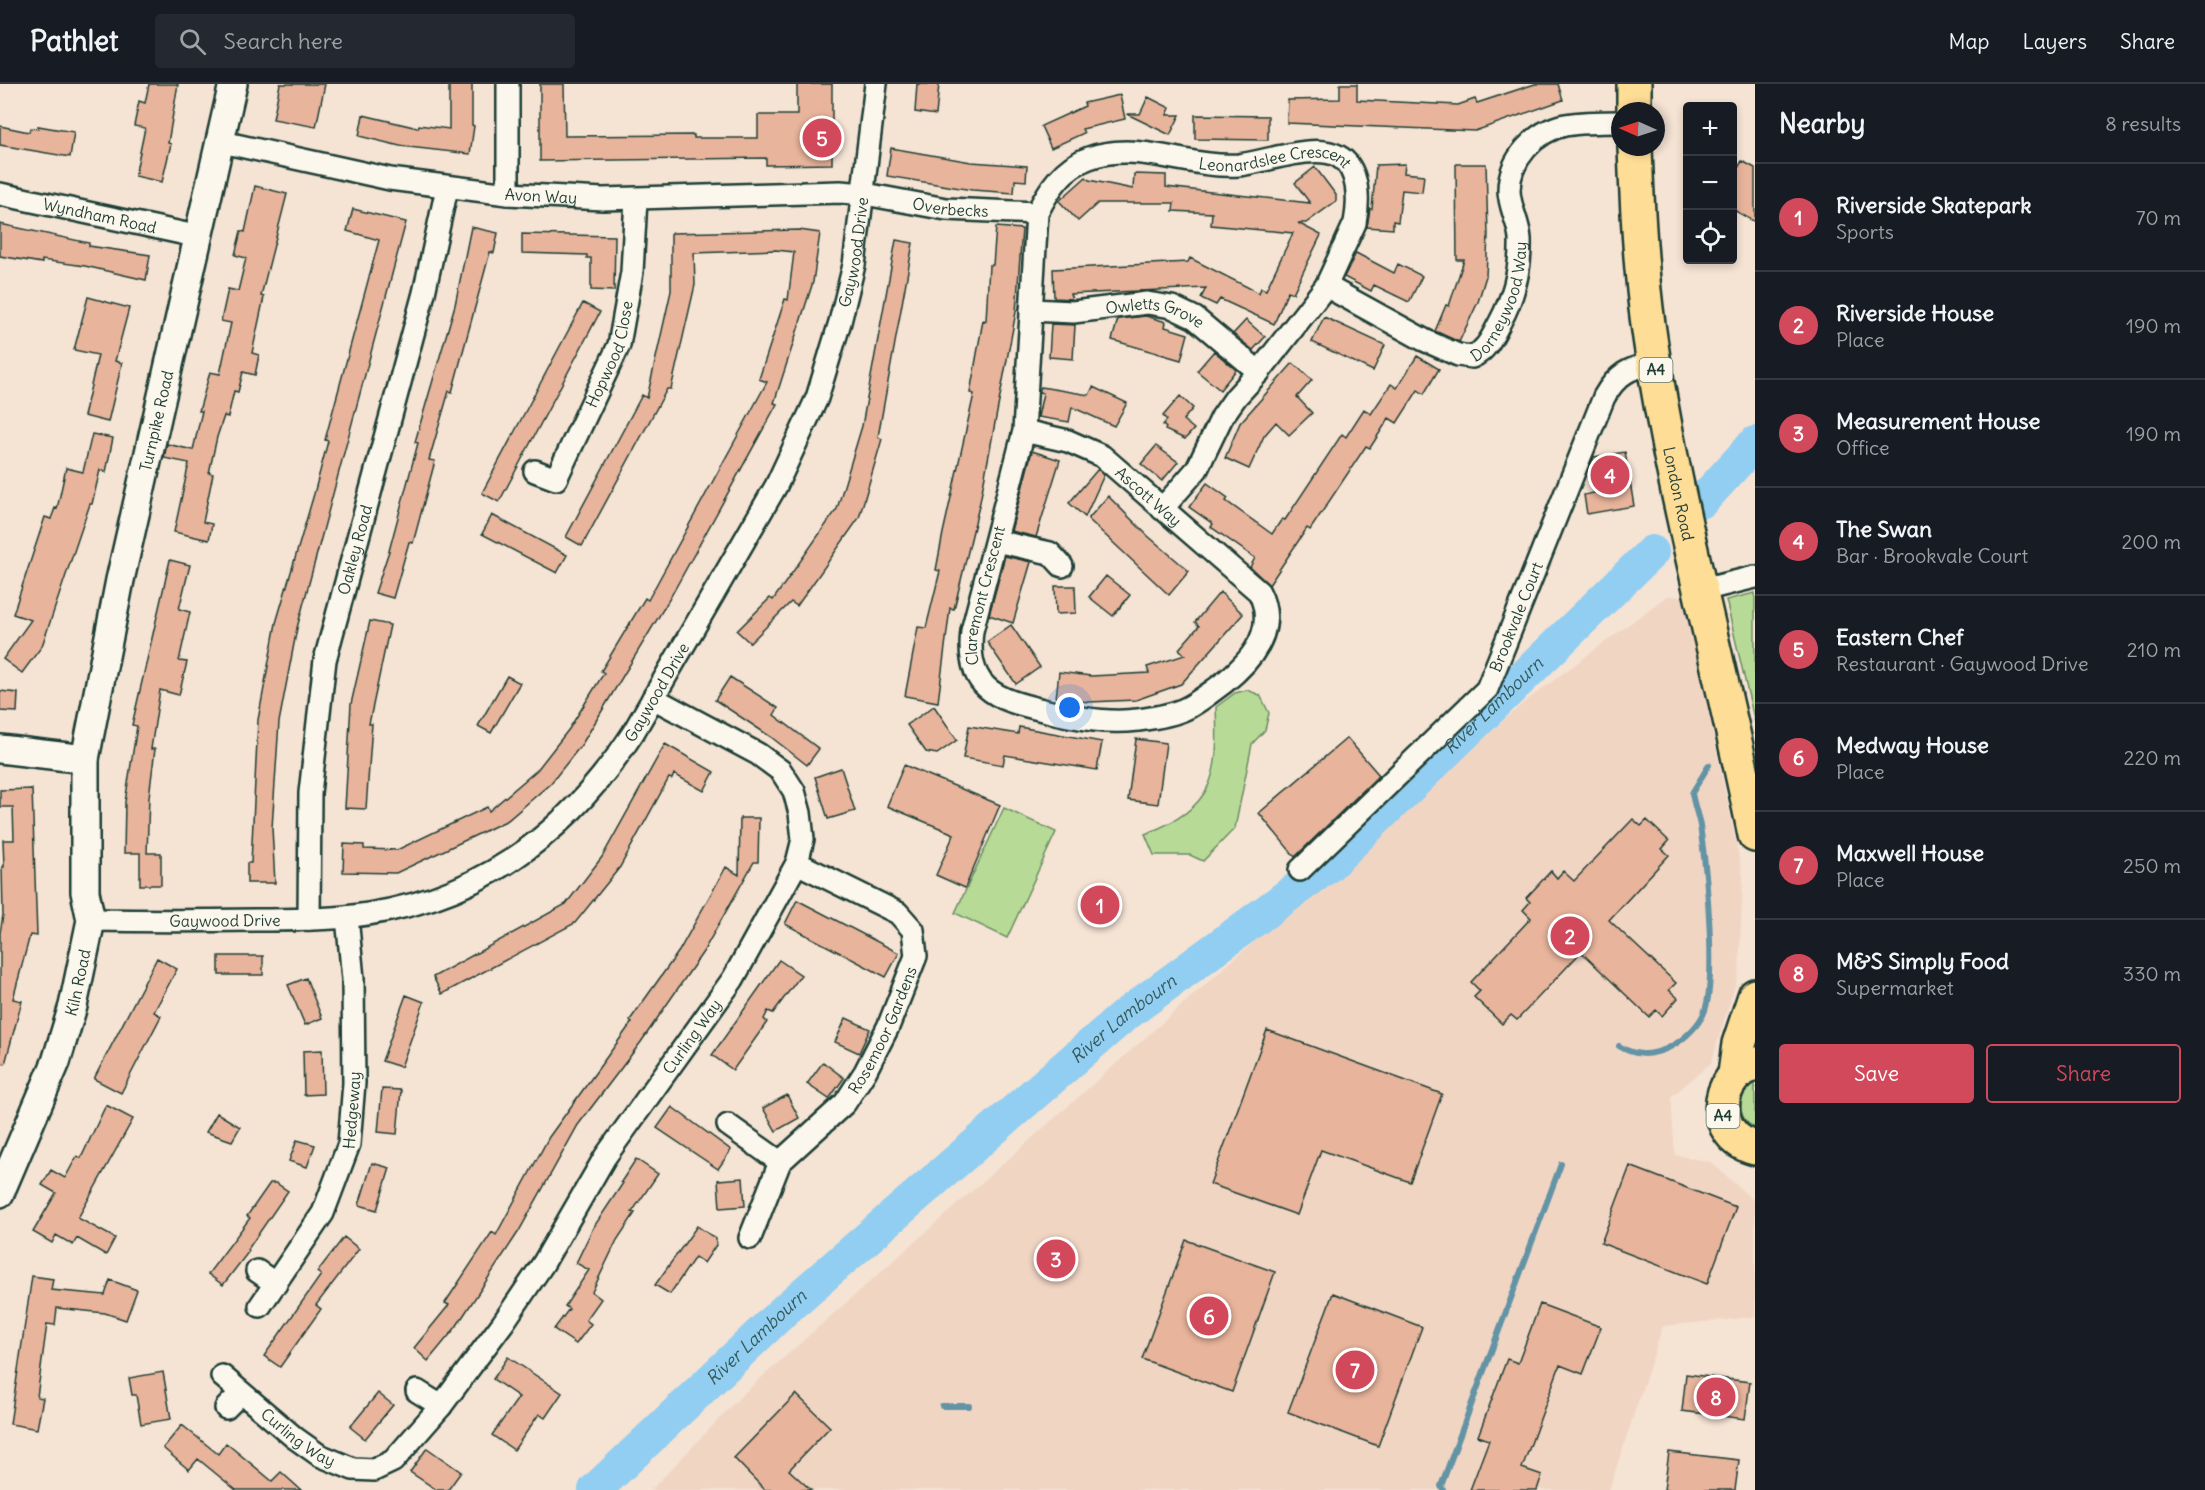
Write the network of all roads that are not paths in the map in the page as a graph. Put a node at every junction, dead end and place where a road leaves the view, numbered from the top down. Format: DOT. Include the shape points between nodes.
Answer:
graph roads {
  1 [pos="233,84"];
  2 [pos="508,84"];
  3 [pos="876,84"];
  4 [pos="1634,84"];
  5 [pos="1634,102"];
  6 [pos="1611,122"];
  7 [pos="222,142"];
  8 [pos="1635,156"];
  9 [pos="447,188"];
  10 [pos="0,194"];
  11 [pos="508,194"];
  12 [pos="865,194"];
  13 [pos="636,199"];
  14 [pos="1037,213"];
  15 [pos="200,237"];
  16 [pos="1326,286"];
  17 [pos="1031,310"];
  18 [pos="1654,363"];
  19 [pos="1259,372"];
  20 [pos="1023,431"];
  21 [pos="535,471"];
  22 [pos="1162,509"];
  23 [pos="996,541"];
  24 [pos="1062,566"];
  25 [pos="1755,577"];
  26 [pos="1702,590"];
  27 [pos="1258,592"];
  28 [pos="653,698"];
  29 [pos="0,749"];
  30 [pos="85,759"];
  31 [pos="1755,835"];
  32 [pos="797,863"];
  33 [pos="1300,870"];
  34 [pos="347,917"];
  35 [pos="91,920"];
  36 [pos="309,920"];
  37 [pos="1755,996"];
  38 [pos="1745,1069"];
  39 [pos="728,1125"];
  40 [pos="1754,1150"];
  41 [pos="780,1162"];
  42 [pos="0,1193"];
  43 [pos="750,1238"];
  44 [pos="257,1271"];
  45 [pos="276,1284"];
  46 [pos="260,1306"];
  47 [pos="222,1376"];
  48 [pos="417,1391"];
  49 [pos="441,1406"];
  1 -- 7 [label="street, Turnpike Road"];
  2 -- 11 [label="street"];
  3 -- 12 [label="street, Gaywood Drive"];
  4 -- 5 [label="main road"];
  6 -- 16 [label="street, Dorneywood Way" via="1563,125 1542,135 1515,162 1509,188 1520,236 1519,267 1512,299 1480,353 1472,357 1442,349"];
  7 -- 9 [label="street, Avon Way"];
  7 -- 15 [label="street, Turnpike Road"];
  8 -- 18 [label="main road, London Road / A4" via="1641,260"];
  9 -- 11 [label="street, Avon Way"];
  9 -- 36 [label="street, Oakley Road" via="424,292 325,660 310,793"];
  10 -- 15 [label="street, Wyndham Road"];
  11 -- 13 [label="street, Avon Way"];
  12 -- 13 [label="street, Avon Way" via="801,192"];
  12 -- 14 [label="street, Overbecks" via="946,209"];
  12 -- 28 [label="street, Gaywood Drive" via="849,286 817,398 776,486"];
  13 -- 21 [label="street, Hopwood Close" via="632,272 619,345 556,479"];
  14 -- 16 [label="street, Leonardslee Crescent" via="1065,171 1104,154 1149,153 1238,165 1324,152 1337,155 1346,162 1356,185 1357,200 1355,223"];
  14 -- 17 [label="street, Claremont Crescent"];
  15 -- 30 [label="street, Turnpike Road" via="116,600"];
  16 -- 19 [label="street, Leonardslee Crescent"];
  17 -- 19 [label="street, Owletts Grove" via="1073,312 1147,303 1172,307 1195,318"];
  17 -- 20 [label="street, Claremont Crescent"];
  18 -- 26 [label="main road, London Road / A4"];
  18 -- 33 [label="street, Brookvale Court" via="1623,372 1604,397 1487,689"];
  19 -- 22 [label="street, Leonardslee Crescent" via="1222,417 1197,469"];
  20 -- 22 [label="street, Ascott Way" via="1086,447 1102,456"];
  20 -- 23 [label="street, Claremont Crescent"];
  22 -- 27 [label="street, Ascott Way"];
  23 -- 24 [label="street" via="1050,553"];
  23 -- 27 [label="street, Claremont Crescent" via="972,631 971,666 978,679 998,698 1078,718 1136,720 1161,716 1188,708 1215,690 1242,668 1258,646 1265,612"];
  25 -- 26 [label="street"];
  26 -- 31 [label="main road, London Road / A4"];
  28 -- 32 [label="street, Curling Way" via="758,754 781,771 794,791 800,813 803,839"];
  28 -- 34 [label="street, Gaywood Drive" via="598,782 561,823 529,849 447,893 399,908"];
  29 -- 30 [label="street"];
  30 -- 35 [label="street, Kiln Road" via="85,892"];
  32 -- 41 [label="street, Rosemoor Gardens" via="898,913 913,930 916,956 888,1027 850,1095"];
  32 -- 49 [label="street, Curling Way" via="733,979 605,1157 543,1264"];
  34 -- 36 [label="street, Gaywood Drive"];
  34 -- 45 [label="street, Hedgeway" via="353,979 354,1083 349,1144 324,1213"];
  35 -- 36 [label="street, Gaywood Drive"];
  35 -- 42 [label="street, Kiln Road" via="73,1006 56,1062"];
  37 -- 38 [label="main road, A4" via="1739,1044"];
  38 -- 40 [label="main road, A4" via="1727,1084 1722,1097 1724,1120 1737,1139"];
  39 -- 41 [label="street"];
  41 -- 43 [label="street, Rosemoor Gardens"];
  44 -- 45 [label="street"];
  45 -- 46 [label="street, Hedgeway"];
  47 -- 49 [label="street, Curling Way" via="234,1401 319,1455 353,1470 374,1470 393,1461"];
  48 -- 49 [label="street"];
}
